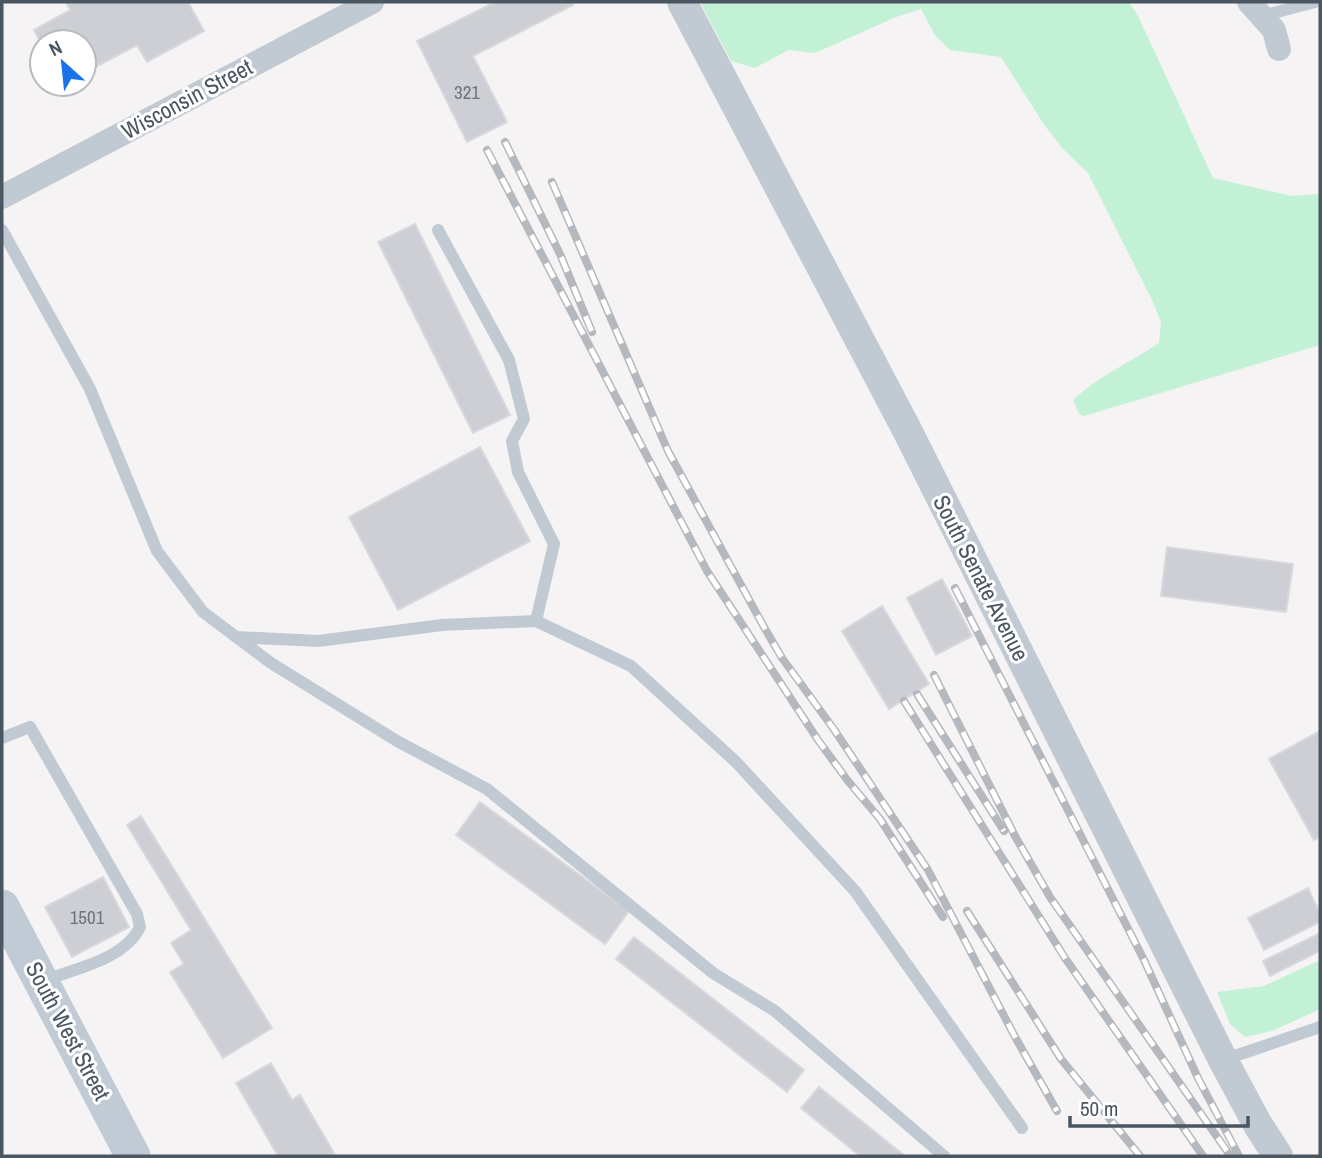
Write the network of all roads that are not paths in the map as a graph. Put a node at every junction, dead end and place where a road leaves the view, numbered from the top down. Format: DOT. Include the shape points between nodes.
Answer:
graph roads {
  1 [pos="372,2"];
  2 [pos="682,2"];
  3 [pos="1315,2"];
  4 [pos="1255,9"];
  5 [pos="1279,49"];
  6 [pos="2,197"];
  7 [pos="2,230"];
  8 [pos="438,230"];
  9 [pos="536,621"];
  10 [pos="235,637"];
  11 [pos="2,738"];
  12 [pos="2,907"];
  13 [pos="42,981"];
  14 [pos="1320,1027"];
  15 [pos="1223,1060"];
  16 [pos="1022,1128"];
  17 [pos="133,1156"];
  18 [pos="944,1156"];
  19 [pos="1278,1156"];
  1 -- 6 [label="street, Wisconsin Street"];
  2 -- 15 [label="street, South Senate Avenue" via="907,430"];
  3 -- 4 [label="lane"];
  4 -- 5 [label="street" via="1274,30"];
  7 -- 10 [label="lane" via="90,389 158,551 203,612"];
  8 -- 9 [label="lane" via="509,360 524,419 512,441 518,472 554,544"];
  9 -- 10 [label="lane" via="442,625 318,641"];
  9 -- 16 [label="lane" via="631,666 736,761 855,891"];
  10 -- 18 [label="lane" via="397,741 487,789 713,973 775,1011"];
  11 -- 13 [label="lane" via="30,727 141,927 120,950"];
  12 -- 13 [label="main road, South West Street" via="14,940"];
  13 -- 17 [label="main road, South West Street"];
  14 -- 15 [label="lane"];
  15 -- 19 [label="street, South Senate Avenue"];
}
